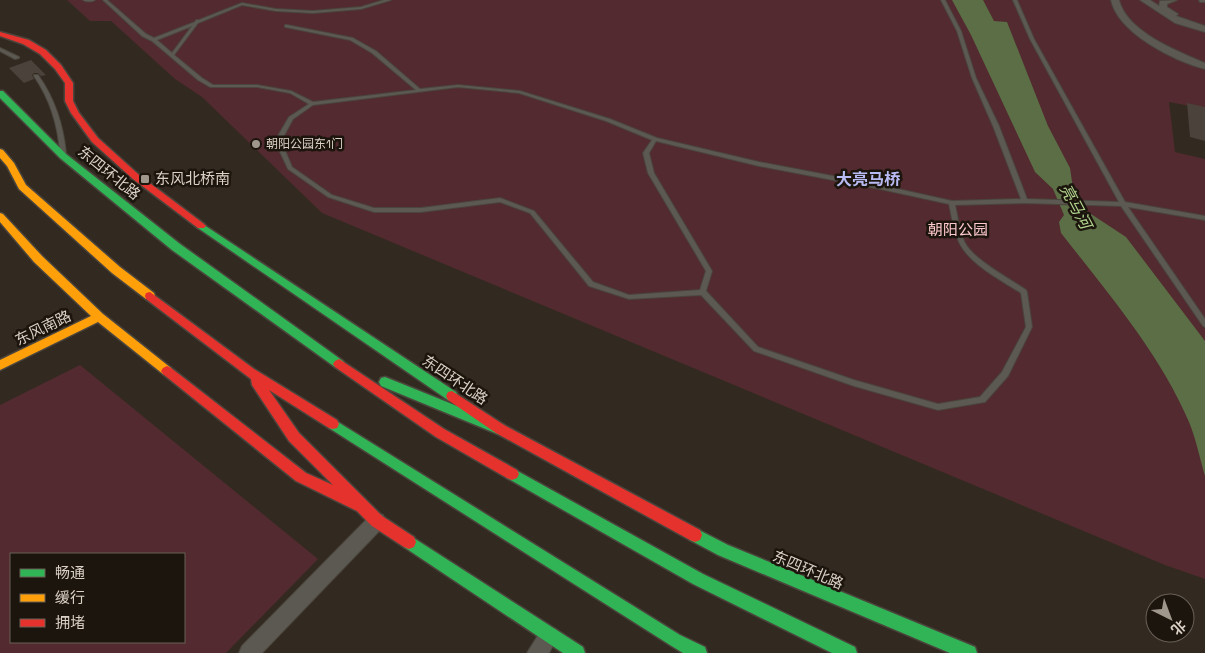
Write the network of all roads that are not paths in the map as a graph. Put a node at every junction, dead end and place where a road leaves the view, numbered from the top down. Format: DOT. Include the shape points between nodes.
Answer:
graph roads {
  1 [pos="85,0"];
  2 [pos="93,0"];
  3 [pos="105,0"];
  4 [pos="257,0"];
  5 [pos="389,0"];
  6 [pos="943,0"];
  7 [pos="1015,0"];
  8 [pos="1144,0"];
  9 [pos="1173,0"];
  10 [pos="1120,1"];
  11 [pos="252,5"];
  12 [pos="199,21"];
  13 [pos="287,26"];
  14 [pos="1205,27"];
  15 [pos="0,34"];
  16 [pos="154,40"];
  17 [pos="0,49"];
  18 [pos="172,56"];
  19 [pos="17,58"];
  20 [pos="1205,61"];
  21 [pos="1205,66"];
  22 [pos="36,76"];
  23 [pos="418,89"];
  24 [pos="0,92"];
  25 [pos="312,104"];
  26 [pos="654,139"];
  27 [pos="0,152"];
  28 [pos="63,156"];
  29 [pos="0,160"];
  30 [pos="11,165"];
  31 [pos="7,181"];
  32 [pos="22,187"];
  33 [pos="1025,201"];
  34 [pos="952,203"];
  35 [pos="1123,204"];
  36 [pos="0,216"];
  37 [pos="1205,218"];
  38 [pos="703,292"];
  39 [pos="99,317"];
  40 [pos="1205,324"];
  41 [pos="337,363"];
  42 [pos="0,365"];
  43 [pos="250,372"];
  44 [pos="500,429"];
  45 [pos="362,506"];
  46 [pos="377,521"];
  47 [pos="549,636"];
  48 [pos="249,653"];
  49 [pos="537,653"];
  50 [pos="577,653"];
  51 [pos="699,653"];
  52 [pos="848,653"];
  53 [pos="969,653"];
  1 -- 2 [label="lane"];
  3 -- 16 [label="lane"];
  4 -- 11 [label="lane"];
  5 -- 11 [label="lane" via="361,8 313,12"];
  6 -- 33 [label="lane" via="959,31 974,78"];
  7 -- 35 [label="lane" via="1032,39"];
  8 -- 14 [label="street" via="1178,21"];
  9 -- 14 [label="street" via="1163,3 1163,8"];
  10 -- 20 [label="street" via="1148,32"];
  10 -- 21 [label="street" via="1115,5 1121,17 1142,34"];
  11 -- 12 [label="lane" via="242,4"];
  12 -- 16 [label="lane"];
  12 -- 18 [label="lane"];
  13 -- 23 [label="lane" via="351,39 374,52"];
  15 -- 44 [label="main road, 东四环北路" via="26,42 43,52 58,67 69,83 74,113 95,140 136,177 214,236"];
  16 -- 18 [label="lane"];
  17 -- 19 [label="lane"];
  18 -- 25 [label="lane" via="212,86 257,86 291,92"];
  22 -- 28 [label="lane" via="46,88 62,135"];
  23 -- 25 [label="lane"];
  23 -- 26 [label="lane" via="458,86 520,92 608,120"];
  24 -- 28 [label="main road, 东四环北路"];
  25 -- 38 [label="lane" via="291,118 278,140 290,168 330,196 374,210 421,210 500,200 532,212 591,284 629,297"];
  26 -- 34 [label="lane"];
  26 -- 38 [label="lane" via="646,153 651,174 709,271"];
  27 -- 30 [label="main road"];
  28 -- 41 [label="main road, 东四环北路" via="176,247"];
  29 -- 30 [label="lane"];
  30 -- 32 [label="main road"];
  31 -- 32 [label="main road"];
  32 -- 43 [label="main road" via="116,270"];
  33 -- 34 [label="lane"];
  33 -- 35 [label="lane"];
  34 -- 38 [label="lane" via="965,248 990,270 1024,292 1028,318 1029,327 1005,374 982,400 938,406 854,383 756,349"];
  35 -- 37 [label="lane"];
  35 -- 40 [label="lane"];
  36 -- 39 [label="main road"];
  39 -- 42 [label="main road, 东风南路"];
  39 -- 45 [label="main road" via="301,477"];
  41 -- 44 [label="main road"];
  41 -- 52 [label="main road, 东四环北路" via="440,433 698,579"];
  43 -- 45 [label="main road" via="294,437"];
  43 -- 51 [label="main road"];
  44 -- 53 [label="main road, 东四环北路" via="723,550"];
  45 -- 46 [label="main road"];
  46 -- 47 [label="main road"];
  46 -- 48 [label="street"];
  47 -- 49 [label="street"];
  47 -- 50 [label="main road"];
}
